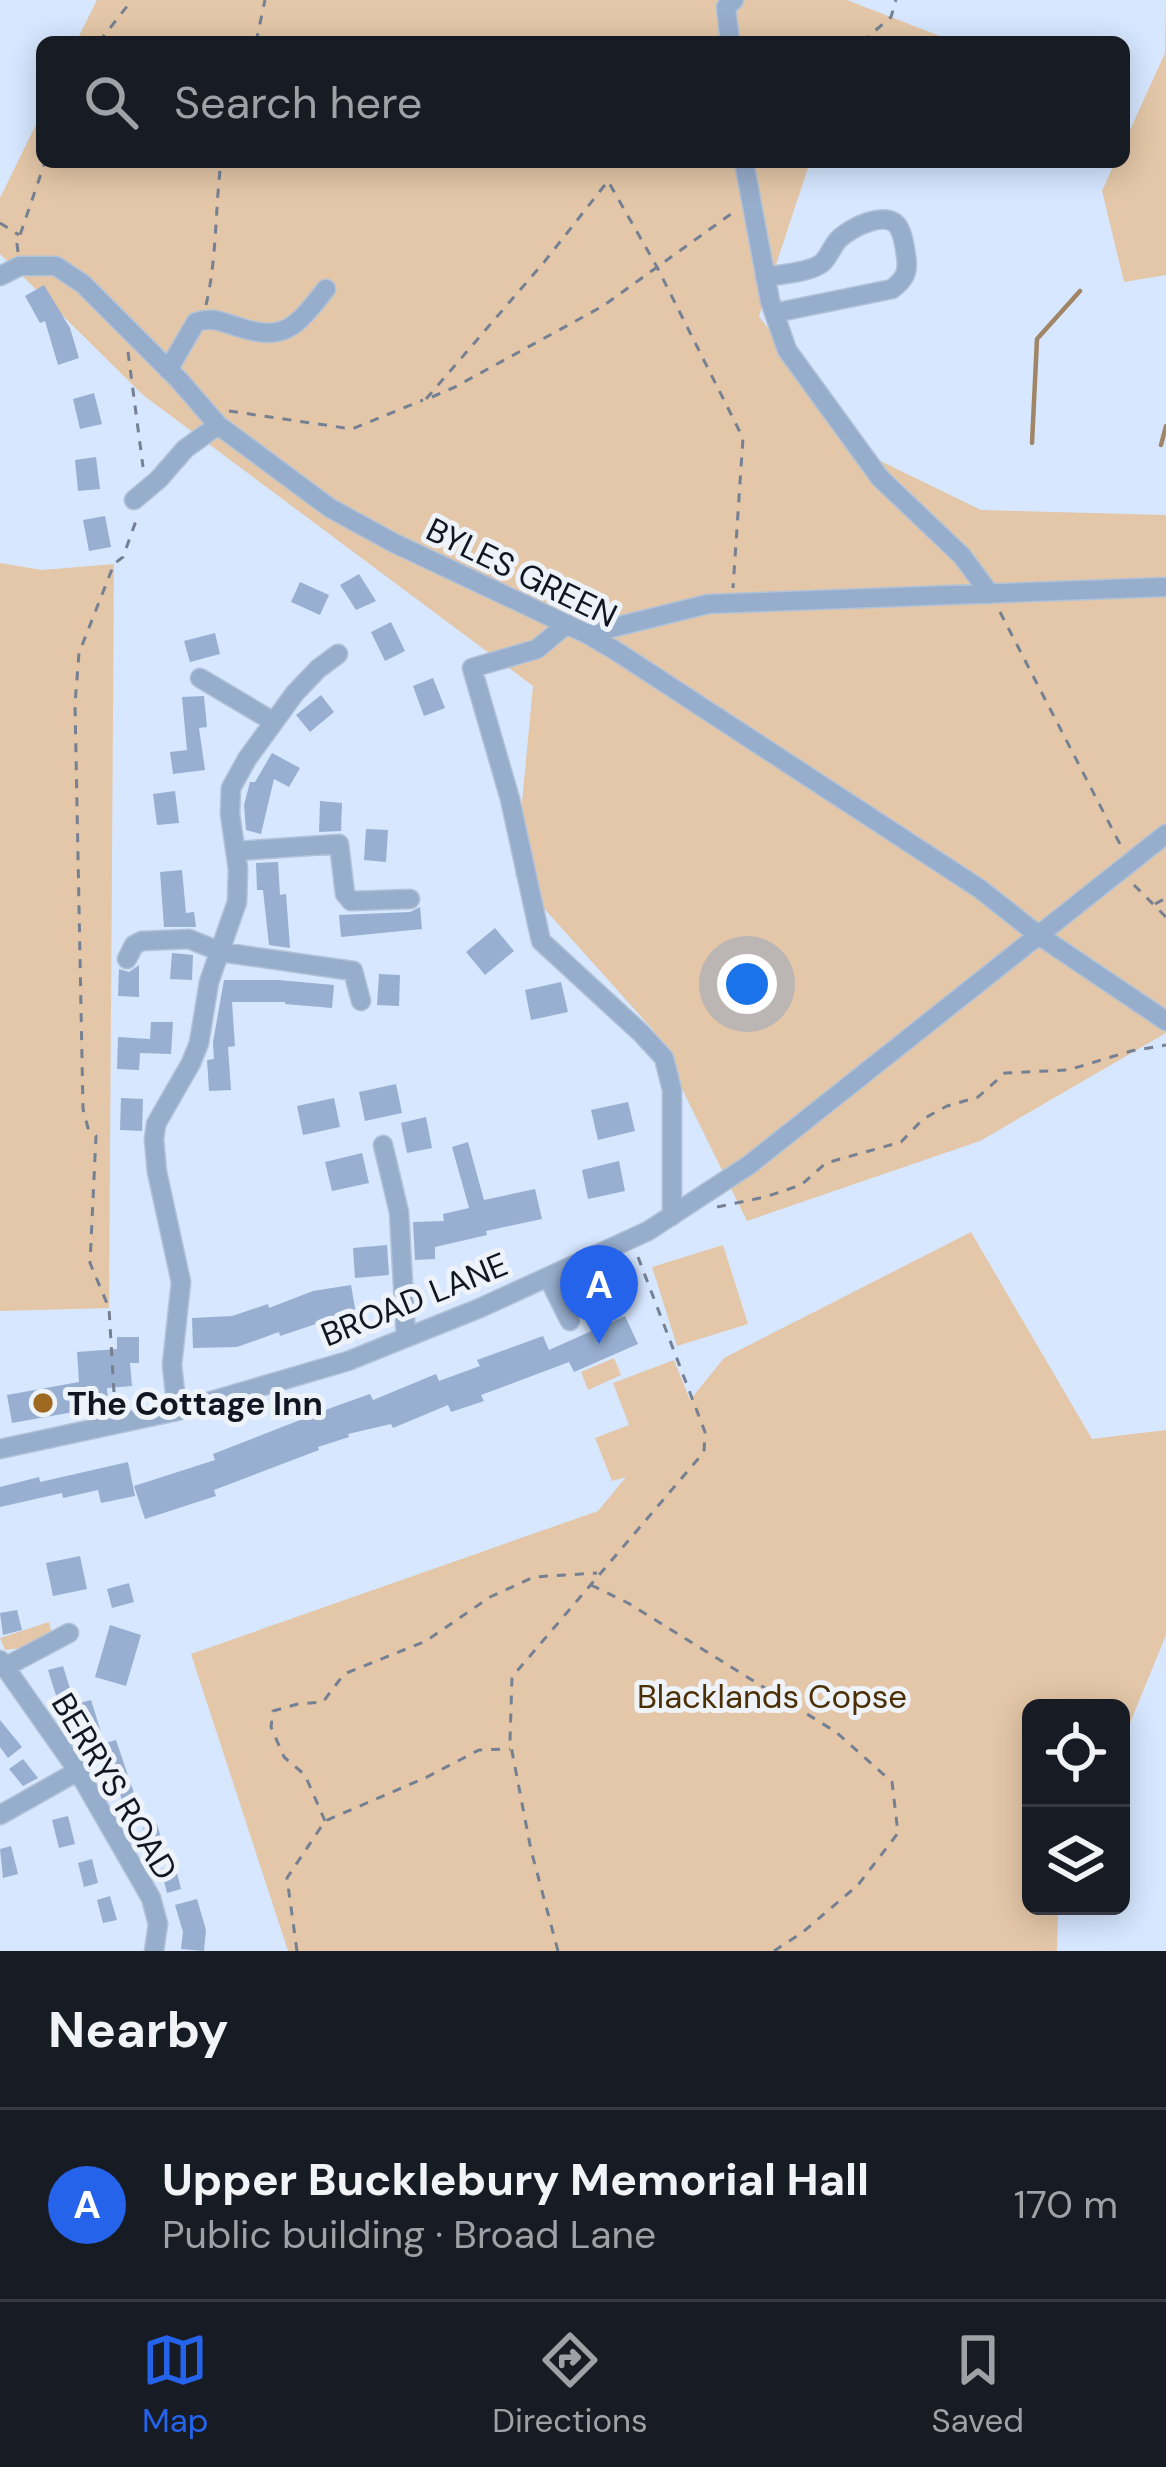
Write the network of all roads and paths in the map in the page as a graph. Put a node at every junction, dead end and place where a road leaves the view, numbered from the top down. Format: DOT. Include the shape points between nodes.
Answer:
graph roads {
  1 [pos="132,0"];
  2 [pos="265,0"];
  3 [pos="734,0"];
  4 [pos="896,0"];
  5 [pos="104,36"];
  6 [pos="257,36"];
  7 [pos="729,36"];
  8 [pos="869,36"];
  9 [pos="42,168"];
  10 [pos="220,168"];
  11 [pos="745,168"];
  12 [pos="751,200"];
  13 [pos="0,223"];
  14 [pos="20,236"];
  15 [pos="20,266"];
  16 [pos="657,267"];
  17 [pos="0,276"];
  18 [pos="765,277"];
  19 [pos="326,289"];
  20 [pos="774,313"];
  21 [pos="196,322"];
  22 [pos="125,326"];
  23 [pos="168,370"];
  24 [pos="426,399"];
  25 [pos="202,406"];
  26 [pos="218,424"];
  27 [pos="140,495"];
  28 [pos="1166,587"];
  29 [pos="990,594"];
  30 [pos="732,603"];
  31 [pos="567,624"];
  32 [pos="587,634"];
  33 [pos="338,654"];
  34 [pos="200,678"];
  35 [pos="274,722"];
  36 [pos="1166,834"];
  37 [pos="237,851"];
  38 [pos="1125,867"];
  39 [pos="410,898"];
  40 [pos="1166,898"];
  41 [pos="1153,904"];
  42 [pos="1166,917"];
  43 [pos="1037,934"];
  44 [pos="221,952"];
  45 [pos="128,958"];
  46 [pos="361,1001"];
  47 [pos="1166,1021"];
  48 [pos="1166,1046"];
  49 [pos="382,1145"];
  50 [pos="678,1212"];
  51 [pos="630,1239"];
  52 [pos="548,1277"];
  53 [pos="570,1321"];
  54 [pos="406,1338"];
  55 [pos="177,1411"];
  56 [pos="115,1424"];
  57 [pos="0,1449"];
  58 [pos="600,1573"];
  59 [pos="591,1585"];
  60 [pos="69,1633"];
  61 [pos="2,1663"];
  62 [pos="512,1749"];
  63 [pos="77,1771"];
  64 [pos="0,1815"];
  65 [pos="325,1821"];
  66 [pos="154,1951"];
  67 [pos="297,1951"];
  68 [pos="558,1951"];
  69 [pos="774,1951"];
  1 -- 5 [label="path"];
  2 -- 6 [label="path"];
  3 -- 7 [label="street" via="726,7"];
  4 -- 8 [label="path" via="891,17"];
  9 -- 14 [label="path"];
  10 -- 21 [label="path" via="212,280"];
  11 -- 12 [label="street"];
  12 -- 16 [label="path"];
  12 -- 18 [label="street"];
  13 -- 14 [label="path"];
  14 -- 15 [label="path"];
  15 -- 17 [label="street"];
  15 -- 22 [label="street, BYLES GREEN" via="56,266"];
  16 -- 24 [label="path" via="603,306"];
  16 -- 24 [label="path" via="608,182"];
  16 -- 30 [label="path" via="743,438"];
  18 -- 20 [label="street"];
  18 -- 20 [label="street" via="816,266 862,224 887,220 899,227 907,272 892,290"];
  19 -- 21 [label="street" via="296,327 272,335 209,318"];
  20 -- 29 [label="street" via="788,350 880,478"];
  21 -- 23 [label="street"];
  22 -- 23 [label="street, BYLES GREEN"];
  22 -- 27 [label="path"];
  23 -- 25 [label="street, BYLES GREEN"];
  24 -- 25 [label="path" via="352,429"];
  25 -- 26 [label="street, BYLES GREEN"];
  26 -- 27 [label="street"];
  26 -- 31 [label="street, BYLES GREEN" via="330,508"];
  27 -- 56 [label="path" via="123,557 79,653 75,704 83,1109 96,1136 91,1264 110,1308"];
  28 -- 29 [label="street"];
  29 -- 30 [label="street"];
  29 -- 38 [label="path"];
  30 -- 32 [label="street"];
  31 -- 32 [label="street, BYLES GREEN"];
  31 -- 50 [label="street" via="537,649 472,668 541,940 664,1058"];
  32 -- 43 [label="street, BYLES GREEN"];
  33 -- 35 [label="street"];
  34 -- 35 [label="street"];
  35 -- 37 [label="street" via="232,788"];
  36 -- 38 [label="street, BROAD LANE"];
  37 -- 39 [label="street" via="339,844 352,901"];
  37 -- 44 [label="street" via="237,902"];
  38 -- 41 [label="path"];
  38 -- 43 [label="street, BROAD LANE"];
  40 -- 41 [label="path"];
  41 -- 42 [label="path"];
  43 -- 47 [label="street, BYLES GREEN"];
  43 -- 50 [label="street, BROAD LANE" via="749,1165"];
  44 -- 45 [label="street" via="189,939 154,939 134,945"];
  44 -- 46 [label="street" via="353,971"];
  44 -- 55 [label="street" via="199,1043 154,1140 181,1282 172,1365"];
  48 -- 50 [label="path" via="1068,1070 1005,1073 978,1097 923,1119 902,1142 826,1163 800,1185 765,1197"];
  49 -- 54 [label="street" via="399,1212"];
  50 -- 51 [label="street, BROAD LANE"];
  51 -- 52 [label="street, BROAD LANE"];
  51 -- 58 [label="path" via="705,1432 704,1451"];
  52 -- 53 [label="street"];
  52 -- 54 [label="street, BROAD LANE"];
  54 -- 55 [label="street, BROAD LANE"];
  55 -- 56 [label="street, BROAD LANE"];
  56 -- 57 [label="street, BROAD LANE"];
  58 -- 59 [label="path"];
  58 -- 65 [label="path" via="534,1577 426,1641 344,1674 323,1702 273,1711 284,1757 304,1775"];
  59 -- 62 [label="path" via="512,1677"];
  59 -- 69 [label="path" via="836,1732 892,1782 898,1832 857,1885"];
  60 -- 61 [label="street"];
  61 -- 63 [label="street, BERRYS ROAD"];
  62 -- 65 [label="path" via="478,1750"];
  62 -- 68 [label="path"];
  63 -- 64 [label="street"];
  63 -- 66 [label="street, BERRYS ROAD" via="151,1898"];
  65 -- 67 [label="path" via="287,1878"];
}
